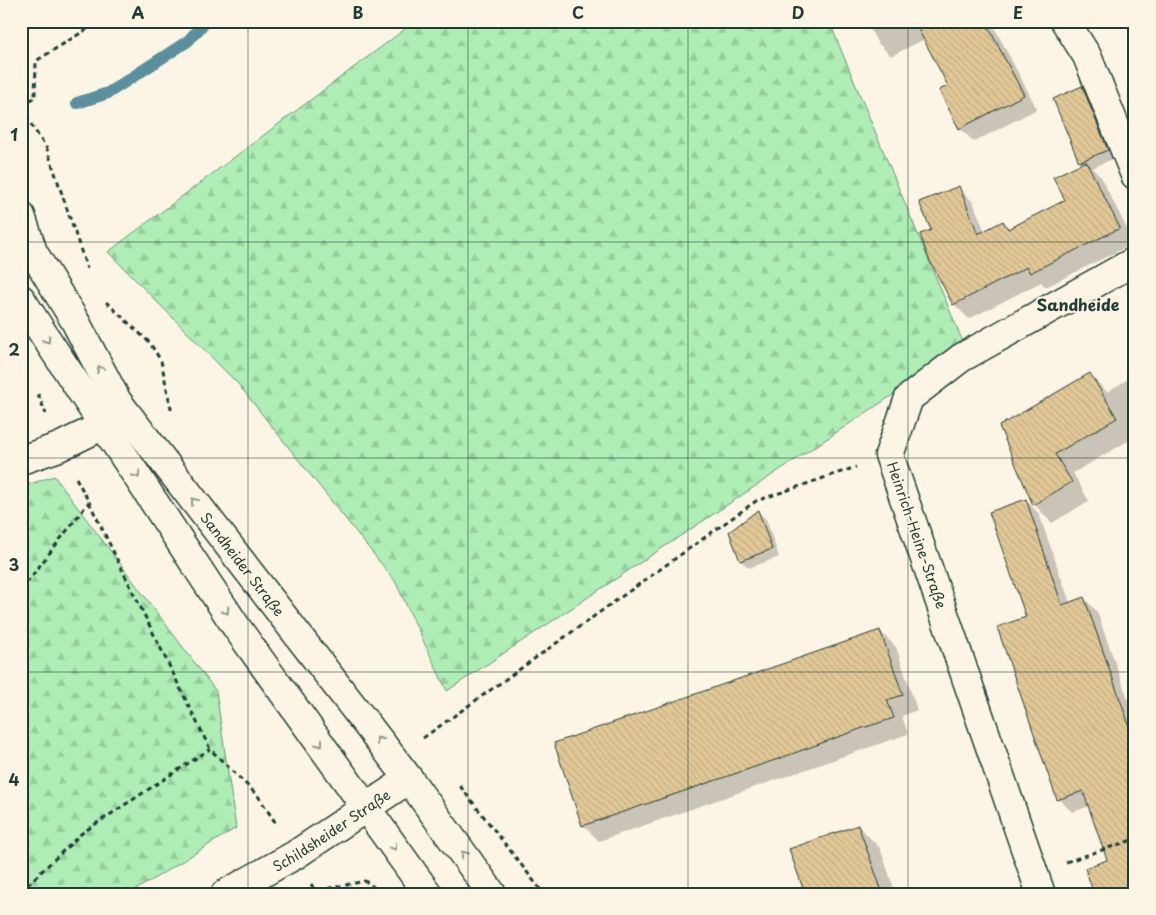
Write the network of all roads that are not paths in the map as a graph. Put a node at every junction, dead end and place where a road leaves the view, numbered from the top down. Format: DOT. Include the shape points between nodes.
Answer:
graph roads {
  1 [pos="1065,21"];
  2 [pos="1135,175"];
  3 [pos="21,216"];
  4 [pos="1135,261"];
  5 [pos="21,299"];
  6 [pos="118,401"];
  7 [pos="104,425"];
  8 [pos="21,460"];
  9 [pos="408,779"];
  10 [pos="366,807"];
  11 [pos="1037,883"];
  12 [pos="225,894"];
  13 [pos="428,894"];
  14 [pos="492,894"];
  1 -- 2 [label="street" via="1087,56"];
  6 -- 3 [label="street, Sandheider Straße, one-way" via="33,252"];
  4 -- 11 [label="street, Heinrich-Heine-Straße" via="961,358 909,398 889,455"];
  5 -- 7 [label="street, one-way"];
  6 -- 7 [label="street"];
  9 -- 6 [label="street, Sandheider Straße, one-way"];
  7 -- 8 [label="street" via="59,447"];
  7 -- 10 [label="street, one-way" via="237,628"];
  9 -- 10 [label="street, Schildsheider Straße"];
  14 -- 9 [label="street, Sandheider Straße, one-way"];
  10 -- 12 [label="street, Schildsheider Straße" via="295,855"];
  10 -- 13 [label="street, one-way"];
}
